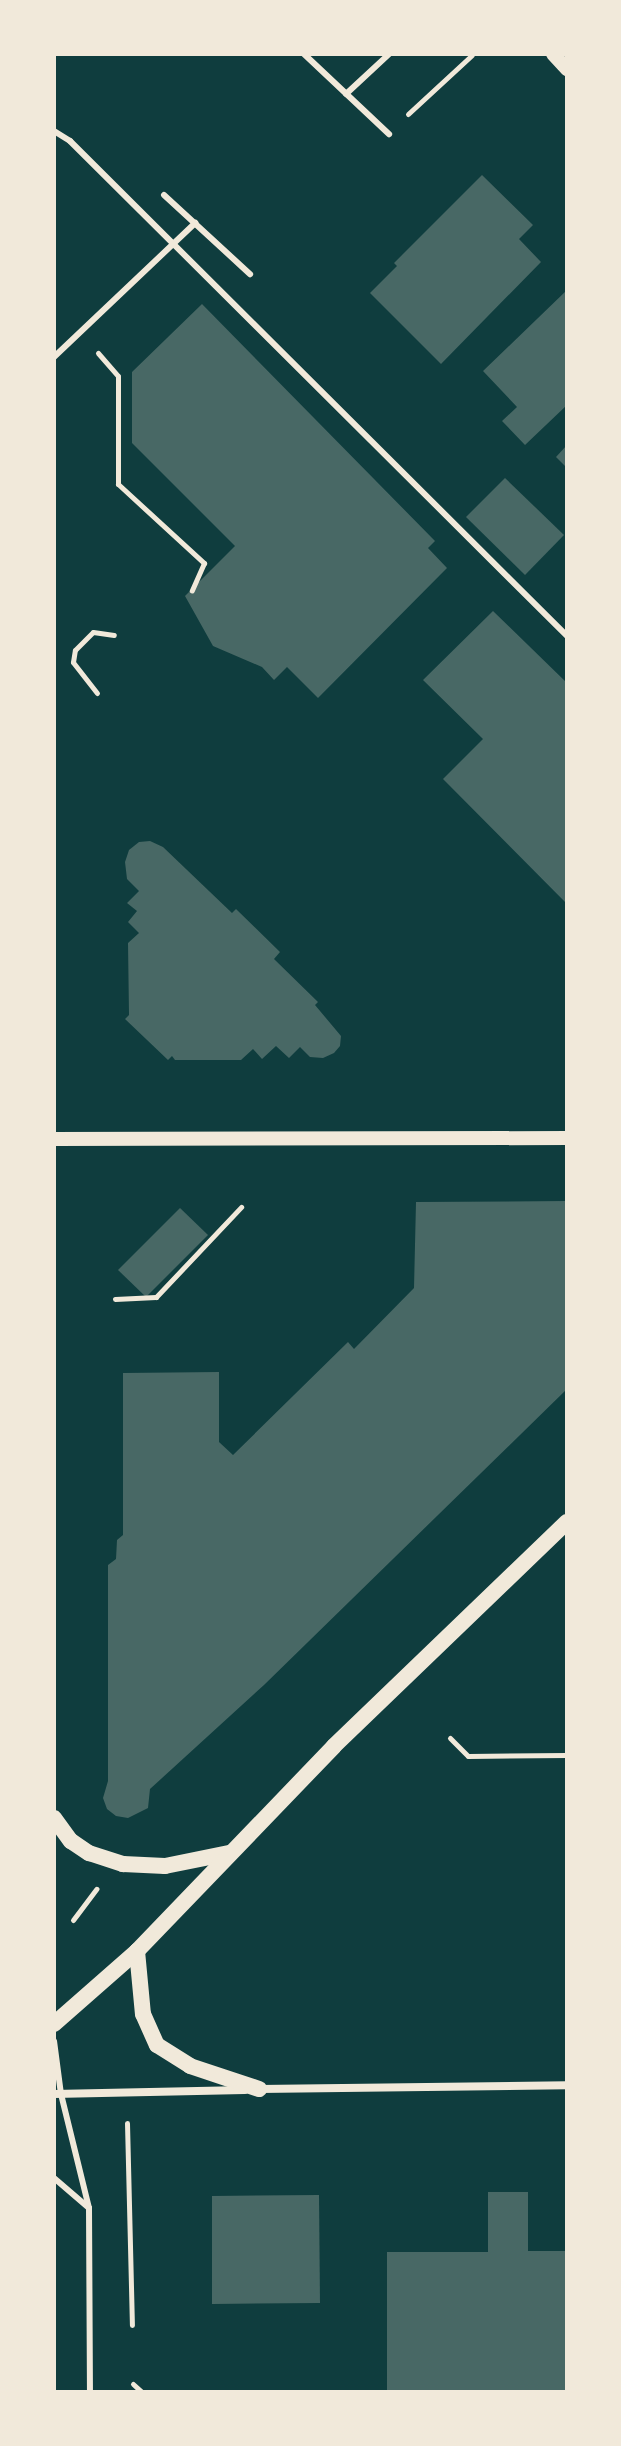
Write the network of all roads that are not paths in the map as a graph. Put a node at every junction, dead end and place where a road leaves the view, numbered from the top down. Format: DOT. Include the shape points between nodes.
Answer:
graph roads {
  1 [pos="304,54"];
  2 [pos="389,54"];
  3 [pos="553,54"];
  4 [pos="567,69"];
  5 [pos="346,94"];
  6 [pos="54,131"];
  7 [pos="389,134"];
  8 [pos="164,195"];
  9 [pos="195,223"];
  10 [pos="171,243"];
  11 [pos="250,274"];
  12 [pos="54,357"];
  13 [pos="567,636"];
  14 [pos="567,1138"];
  15 [pos="54,1139"];
  16 [pos="567,1522"];
  17 [pos="54,1818"];
  18 [pos="229,1853"];
  19 [pos="137,1951"];
  20 [pos="54,2024"];
  21 [pos="54,2041"];
  22 [pos="567,2085"];
  23 [pos="259,2089"];
  24 [pos="58,2094"];
  25 [pos="54,2178"];
  26 [pos="89,2208"];
  27 [pos="90,2392"];
  1 -- 5 [label="lane"];
  2 -- 5 [label="lane"];
  3 -- 4 [label="street"];
  5 -- 7 [label="lane"];
  6 -- 10 [label="lane"];
  8 -- 9 [label="lane"];
  9 -- 10 [label="lane"];
  9 -- 11 [label="lane"];
  10 -- 12 [label="lane"];
  10 -- 13 [label="lane"];
  14 -- 15 [label="street"];
  16 -- 18 [label="main road"];
  17 -- 18 [label="main road" via="71,1841 89,1853 123,1864 165,1866"];
  18 -- 19 [label="main road"];
  19 -- 20 [label="main road"];
  19 -- 23 [label="main road" via="143,2014 157,2045 190,2066"];
  21 -- 24 [label="lane"];
  22 -- 23 [label="street"];
  23 -- 24 [label="street"];
  24 -- 26 [label="lane"];
  25 -- 26 [label="lane"];
  26 -- 27 [label="lane"];
}
